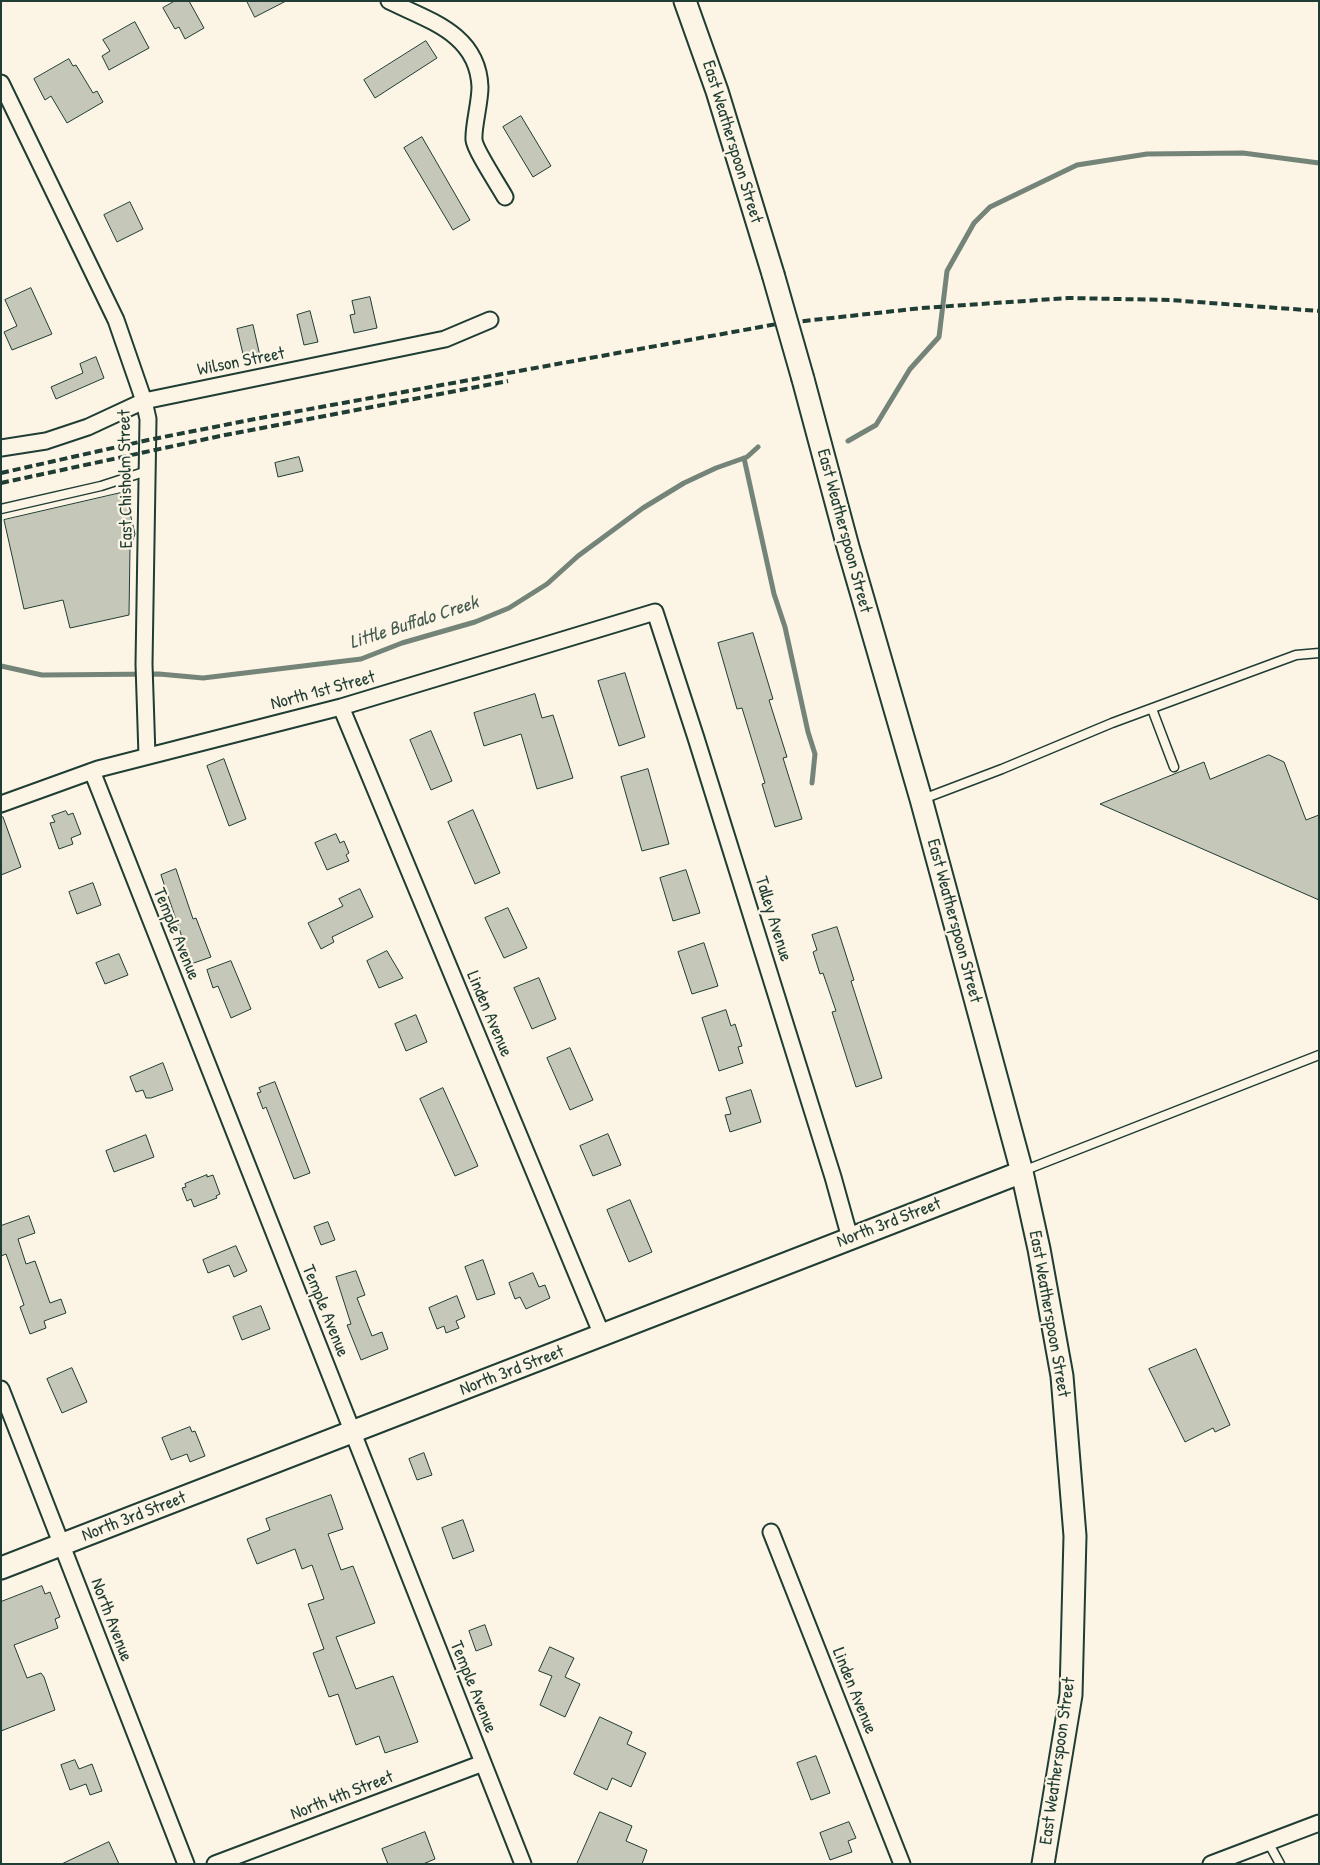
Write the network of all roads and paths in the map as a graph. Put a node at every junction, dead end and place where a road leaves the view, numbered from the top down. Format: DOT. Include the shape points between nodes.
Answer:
graph roads {
  1 [pos="389,1"];
  2 [pos="685,1"];
  3 [pos="1,83"];
  4 [pos="505,197"];
  5 [pos="490,320"];
  6 [pos="144,401"];
  7 [pos="1,448"];
  8 [pos="148,471"];
  9 [pos="1,509"];
  10 [pos="655,612"];
  11 [pos="1319,653"];
  12 [pos="341,707"];
  13 [pos="1152,709"];
  14 [pos="147,756"];
  15 [pos="1174,768"];
  16 [pos="92,771"];
  17 [pos="921,800"];
  18 [pos="1,804"];
  19 [pos="1319,1055"];
  20 [pos="1022,1172"];
  21 [pos="850,1238"];
  22 [pos="602,1335"];
  23 [pos="1,1389"];
  24 [pos="353,1433"];
  25 [pos="771,1532"];
  26 [pos="62,1545"];
  27 [pos="1,1568"];
  28 [pos="483,1763"];
  29 [pos="1319,1823"];
  30 [pos="1268,1842"];
  31 [pos="186,1864"];
  32 [pos="215,1864"];
  33 [pos="523,1864"];
  34 [pos="902,1864"];
  35 [pos="1043,1864"];
  36 [pos="1211,1864"];
  37 [pos="1280,1864"];
  1 -- 4 [label="street" via="461,39 471,53 480,86 474,141"];
  2 -- 17 [label="street, East Weatherspoon Street, bridge" via="717,91 773,274"];
  3 -- 6 [label="street, East Chisholm Street" via="116,320"];
  5 -- 6 [label="street, Wilson Street" via="445,339"];
  6 -- 7 [label="street, Wilson Street" via="46,441"];
  6 -- 8 [label="street, East Chisholm Street" via="148,419"];
  8 -- 9 [label="lane" via="100,486"];
  8 -- 14 [label="street, East Chisholm Street" via="144,664"];
  10 -- 12 [label="street, North 1st Street"];
  10 -- 21 [label="street, Talley Avenue" via="834,1177"];
  11 -- 13 [label="lane" via="1296,655"];
  12 -- 14 [label="street, North 1st Street"];
  12 -- 22 [label="street, Linden Avenue"];
  13 -- 15 [label="lane"];
  13 -- 17 [label="lane"];
  14 -- 16 [label="street, North 1st Street"];
  16 -- 18 [label="street, North 1st Street"];
  16 -- 24 [label="street, Temple Avenue"];
  17 -- 20 [label="street, East Weatherspoon Street"];
  19 -- 20 [label="lane"];
  20 -- 21 [label="street, North 3rd Street"];
  20 -- 35 [label="street, East Weatherspoon Street" via="1062,1376 1075,1536 1071,1695"];
  21 -- 22 [label="street, North 3rd Street"];
  22 -- 24 [label="street, North 3rd Street"];
  23 -- 26 [label="street, North Avenue"];
  24 -- 26 [label="street, North 3rd Street"];
  24 -- 28 [label="street, Temple Avenue"];
  25 -- 34 [label="street, Linden Avenue"];
  26 -- 27 [label="street, North 3rd Street"];
  26 -- 31 [label="street, North Avenue"];
  28 -- 32 [label="street, North 4th Street"];
  28 -- 33 [label="street, Temple Avenue"];
  29 -- 30 [label="street"];
  30 -- 36 [label="street"];
  30 -- 37 [label="lane"];
}
